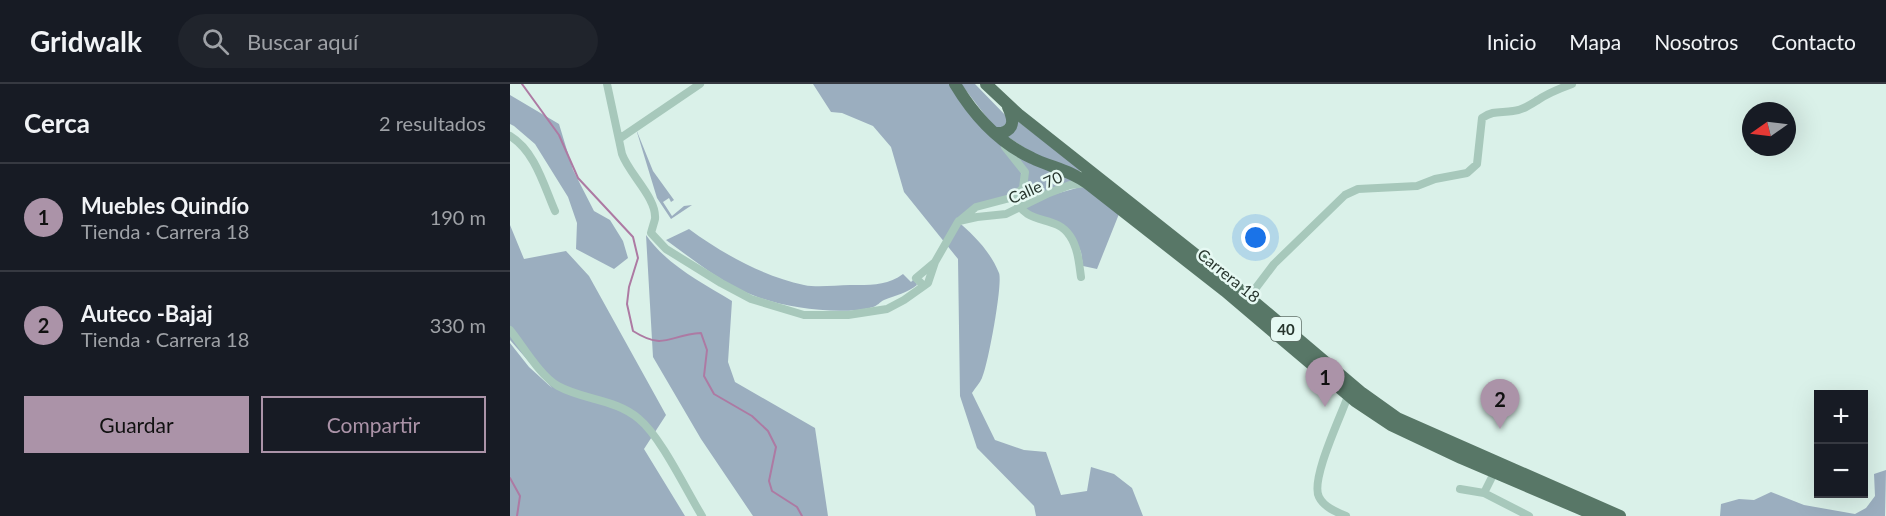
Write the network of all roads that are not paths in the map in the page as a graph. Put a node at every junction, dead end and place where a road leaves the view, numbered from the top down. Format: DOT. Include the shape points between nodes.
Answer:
graph roads {
  1 [pos="607,84"];
  2 [pos="700,84"];
  3 [pos="955,84"];
  4 [pos="986,84"];
  5 [pos="1572,84"];
  6 [pos="1007,104"];
  7 [pos="991,129"];
  8 [pos="510,136"];
  9 [pos="619,139"];
  10 [pos="1087,183"];
  11 [pos="1014,197"];
  12 [pos="1018,208"];
  13 [pos="555,211"];
  14 [pos="958,222"];
  15 [pos="1082,277"];
  16 [pos="1249,297"];
  17 [pos="510,330"];
  18 [pos="1348,396"];
  19 [pos="1494,473"];
  20 [pos="1460,489"];
  21 [pos="1484,494"];
  22 [pos="702,516"];
  23 [pos="1346,516"];
  24 [pos="1529,516"];
  25 [pos="1597,516"];
  26 [pos="1620,516"];
  1 -- 9 [label="street"];
  2 -- 9 [label="street"];
  3 -- 7 [label="main road, Carrera 18"];
  4 -- 6 [label="main road, Carrera 18 / 40"];
  5 -- 16 [label="street" via="1528,108 1501,110 1482,118 1476,164 1467,173 1417,186 1358,189 1337,200 1274,264"];
  6 -- 7 [label="main road" via="1012,127 1002,134"];
  6 -- 16 [label="main road, Carrera 18 / 40"];
  7 -- 10 [label="main road, Carrera 18" via="1032,159"];
  7 -- 11 [label="street" via="1025,172 1023,188"];
  8 -- 13 [label="street" via="538,171"];
  9 -- 14 [label="street" via="626,165 654,208 651,233 666,249 751,299 804,315 848,315 887,309 904,300 924,286 916,278 935,262"];
  10 -- 12 [label="street, Calle 70" via="1070,185"];
  10 -- 18 [label="main road, Carrera 18 / 40" via="1225,291"];
  11 -- 12 [label="street"];
  11 -- 14 [label="street" via="976,207"];
  12 -- 14 [label="street, Calle 70" via="1006,214"];
  12 -- 15 [label="street" via="1056,224 1069,234 1078,252"];
  16 -- 26 [label="main road, Carrera 18 / 40" via="1347,381 1397,418"];
  17 -- 22 [label="street" via="557,386 619,406 639,418 654,435"];
  18 -- 19 [label="main road, Carrera 18 / 40" via="1391,425"];
  18 -- 23 [label="street" via="1317,488 1324,504"];
  19 -- 21 [label="street"];
  19 -- 25 [label="main road, Carrera 18 / 40"];
  20 -- 21 [label="street"];
  21 -- 24 [label="street"];
}
